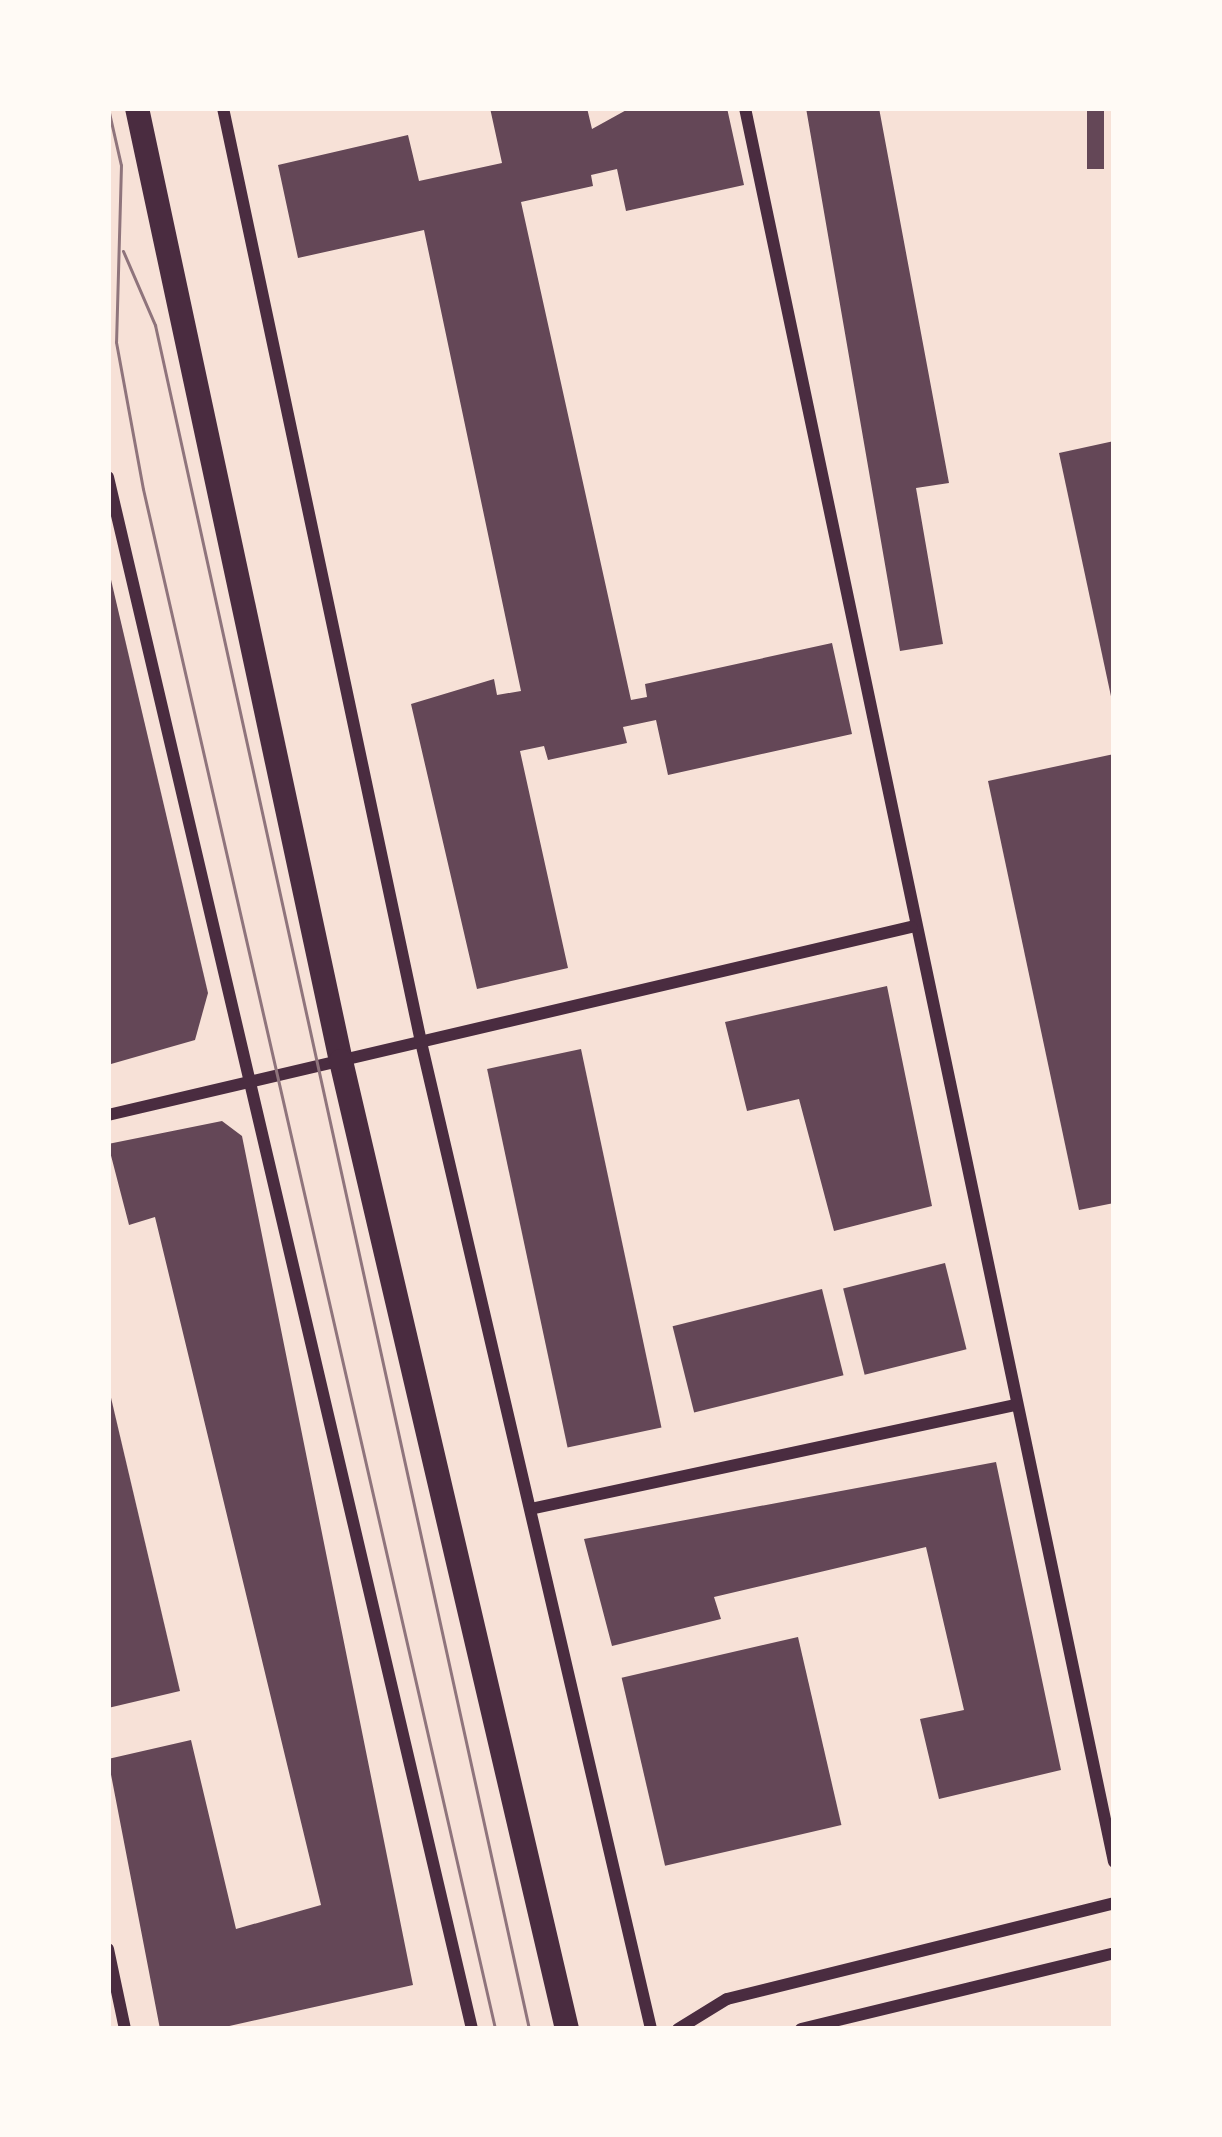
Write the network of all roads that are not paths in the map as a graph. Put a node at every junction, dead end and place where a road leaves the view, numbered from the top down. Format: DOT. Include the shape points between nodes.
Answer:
graph roads {
  1 [pos="137,108"];
  2 [pos="224,108"];
  3 [pos="745,108"];
  4 [pos="108,477"];
  5 [pos="911,927"];
  6 [pos="421,1042"];
  7 [pos="341,1061"];
  8 [pos="243,1082"];
  9 [pos="108,1115"];
  10 [pos="1017,1405"];
  11 [pos="535,1508"];
  12 [pos="1114,1862"];
  13 [pos="1114,1903"];
  14 [pos="108,1949"];
  15 [pos="1114,1953"];
  16 [pos="125,2029"];
  17 [pos="472,2029"];
  18 [pos="567,2029"];
  19 [pos="651,2029"];
  20 [pos="678,2029"];
  21 [pos="801,2029"];
  1 -- 7 [label="main road"];
  2 -- 6 [label="street"];
  3 -- 5 [label="street"];
  4 -- 8 [label="street"];
  5 -- 6 [label="street"];
  5 -- 10 [label="street"];
  6 -- 7 [label="street"];
  6 -- 11 [label="street"];
  7 -- 8 [label="street"];
  7 -- 18 [label="main road"];
  8 -- 9 [label="street"];
  8 -- 17 [label="street"];
  10 -- 11 [label="street"];
  10 -- 12 [label="street"];
  11 -- 19 [label="street"];
  13 -- 20 [label="street" via="728,2000"];
  14 -- 16 [label="street"];
  15 -- 21 [label="street"];
}
